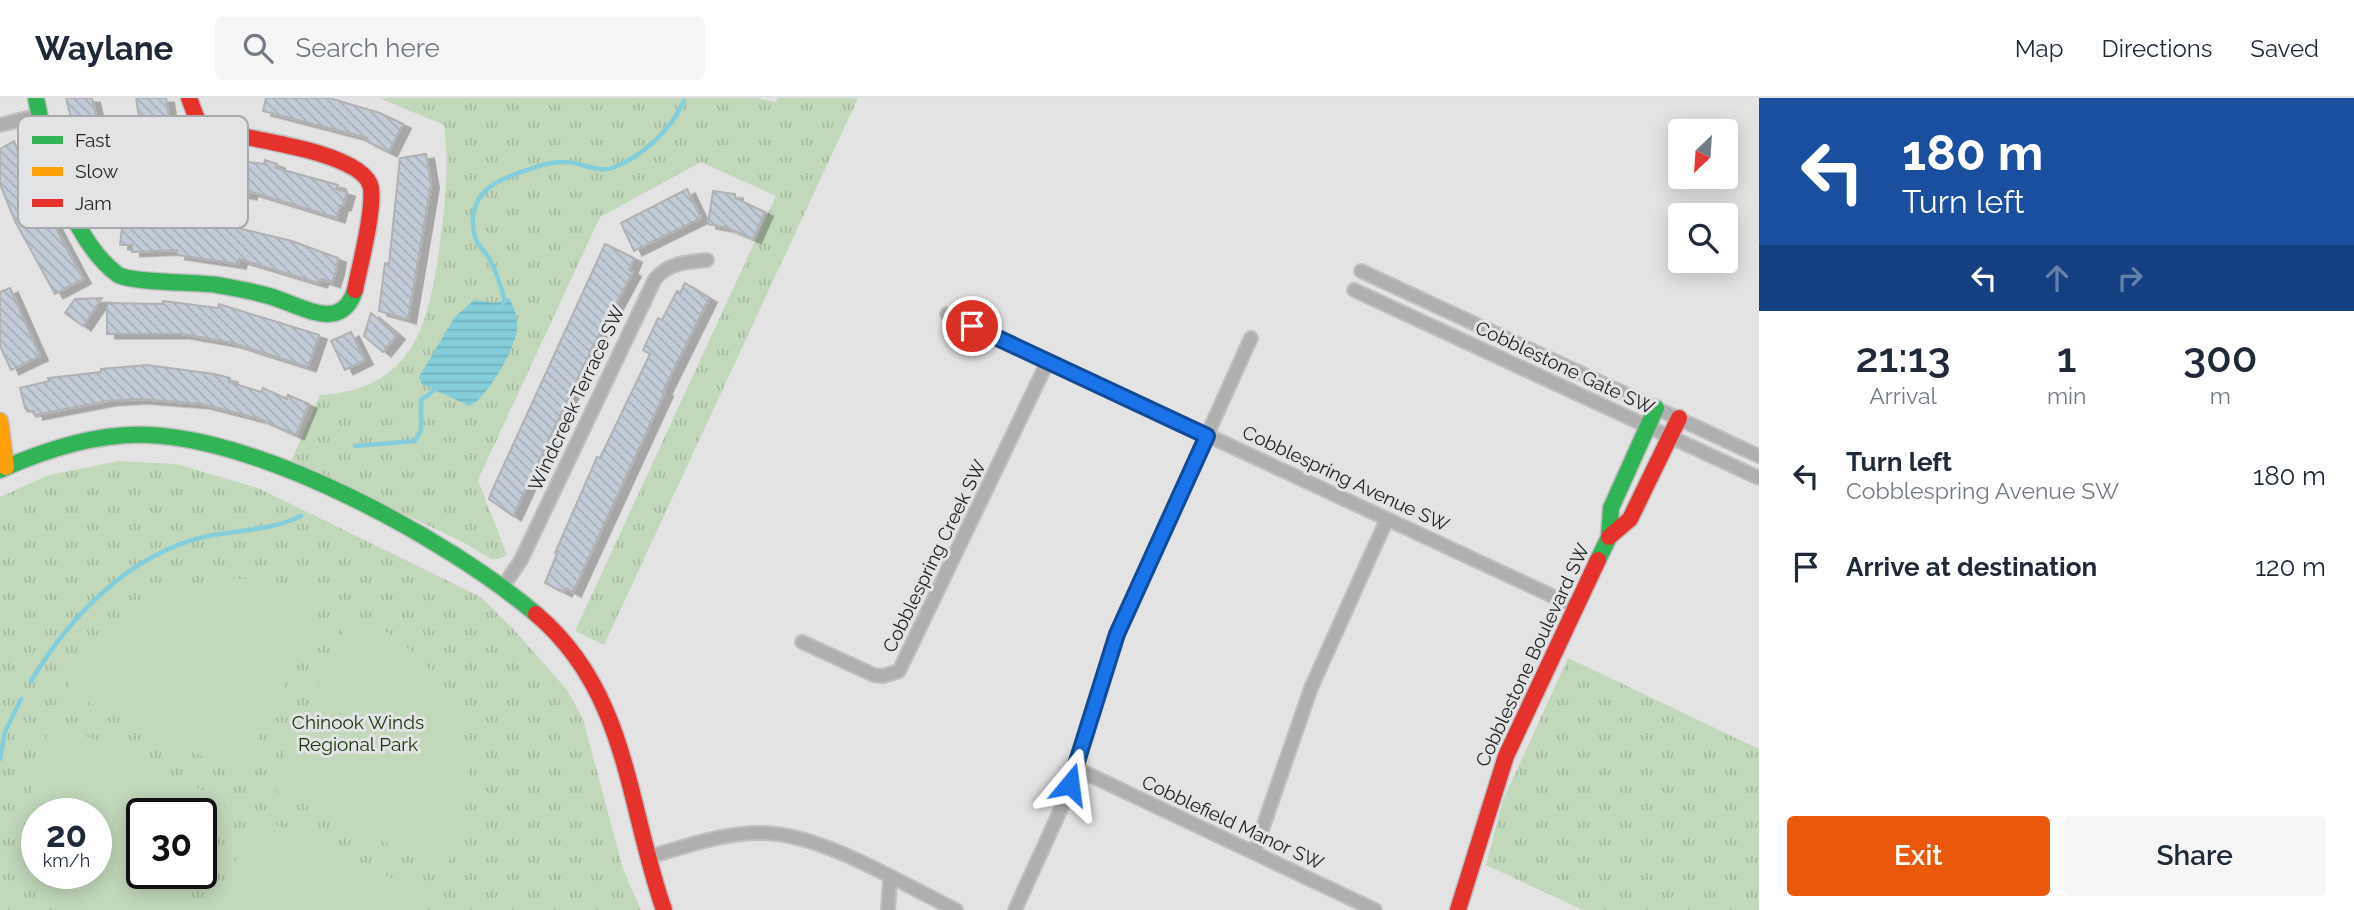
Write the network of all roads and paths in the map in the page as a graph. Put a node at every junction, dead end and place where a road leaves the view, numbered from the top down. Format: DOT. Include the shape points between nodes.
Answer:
graph roads {
  1 [pos="36,98"];
  2 [pos="189,98"];
  3 [pos="38,115"];
  4 [pos="34,116"];
  5 [pos="196,116"];
  6 [pos="18,120"];
  7 [pos="0,125"];
  8 [pos="248,140"];
  9 [pos="83,228"];
  10 [pos="707,260"];
  11 [pos="1362,271"];
  12 [pos="1354,290"];
  13 [pos="947,314"];
  14 [pos="1251,338"];
  15 [pos="1048,361"];
  16 [pos="1656,408"];
  17 [pos="1679,418"];
  18 [pos="0,421"];
  19 [pos="1647,426"];
  20 [pos="1207,436"];
  21 [pos="1670,437"];
  22 [pos="1759,456"];
  23 [pos="2,466"];
  24 [pos="1759,478"];
  25 [pos="1387,519"];
  26 [pos="1609,537"];
  27 [pos="504,584"];
  28 [pos="1576,607"];
  29 [pos="802,642"];
  30 [pos="1075,768"];
  31 [pos="1254,853"];
  32 [pos="648,857"];
  33 [pos="890,878"];
  34 [pos="664,910"];
  35 [pos="888,910"];
  36 [pos="956,910"];
  37 [pos="1015,910"];
  38 [pos="1375,910"];
  39 [pos="1458,910"];
  1 -- 3 [label="street"];
  2 -- 5 [label="street"];
  3 -- 4 [label="street"];
  6 -- 7 [label="street"];
  8 -- 9 [label="street" via="350,166 371,186 355,293 337,313 324,314 267,295 216,285 114,273"];
  10 -- 27 [label="street, Windcreek Terrace SW" via="680,262 654,279 521,560"];
  11 -- 16 [label="street, Cobblestone Gate SW"];
  12 -- 19 [label="street, Cobblestone Gate SW"];
  13 -- 15 [label="street, Cobblespring Avenue SW"];
  14 -- 20 [label="street"];
  15 -- 20 [label="street, Cobblespring Avenue SW"];
  15 -- 29 [label="street, Cobblespring Creek SW" via="900,671 874,675"];
  16 -- 17 [label="street, Cobblestone Gate SW"];
  16 -- 19 [label="street, Cobblestone Boulevard SW"];
  17 -- 21 [label="street, Cobblestone Boulevard SW"];
  17 -- 22 [label="street, Cobblestone Gate SW"];
  18 -- 23 [label="street"];
  19 -- 21 [label="street, Cobblestone Gate SW"];
  19 -- 26 [label="street, Cobblestone Boulevard SW" via="1611,508"];
  20 -- 25 [label="street, Cobblespring Avenue SW"];
  20 -- 30 [label="street" via="1117,634"];
  21 -- 24 [label="street, Cobblestone Gate SW"];
  21 -- 26 [label="street, Cobblestone Boulevard SW" via="1630,519"];
  23 -- 27 [label="street" via="80,442 126,436 167,437 222,447 413,531"];
  25 -- 28 [label="street, Cobblespring Avenue SW"];
  25 -- 31 [label="street" via="1311,688"];
  26 -- 28 [label="street, Cobblestone Boulevard SW"];
  27 -- 32 [label="street" via="569,643 598,688 614,729"];
  28 -- 39 [label="street, Cobblestone Boulevard SW" via="1506,756"];
  30 -- 31 [label="street, Cobblefield Manor SW"];
  30 -- 37 [label="street"];
  31 -- 38 [label="street, Cobblefield Manor SW"];
  32 -- 33 [label="street" via="738,834 787,834"];
  32 -- 34 [label="street"];
  33 -- 35 [label="street"];
  33 -- 36 [label="street"];
}
